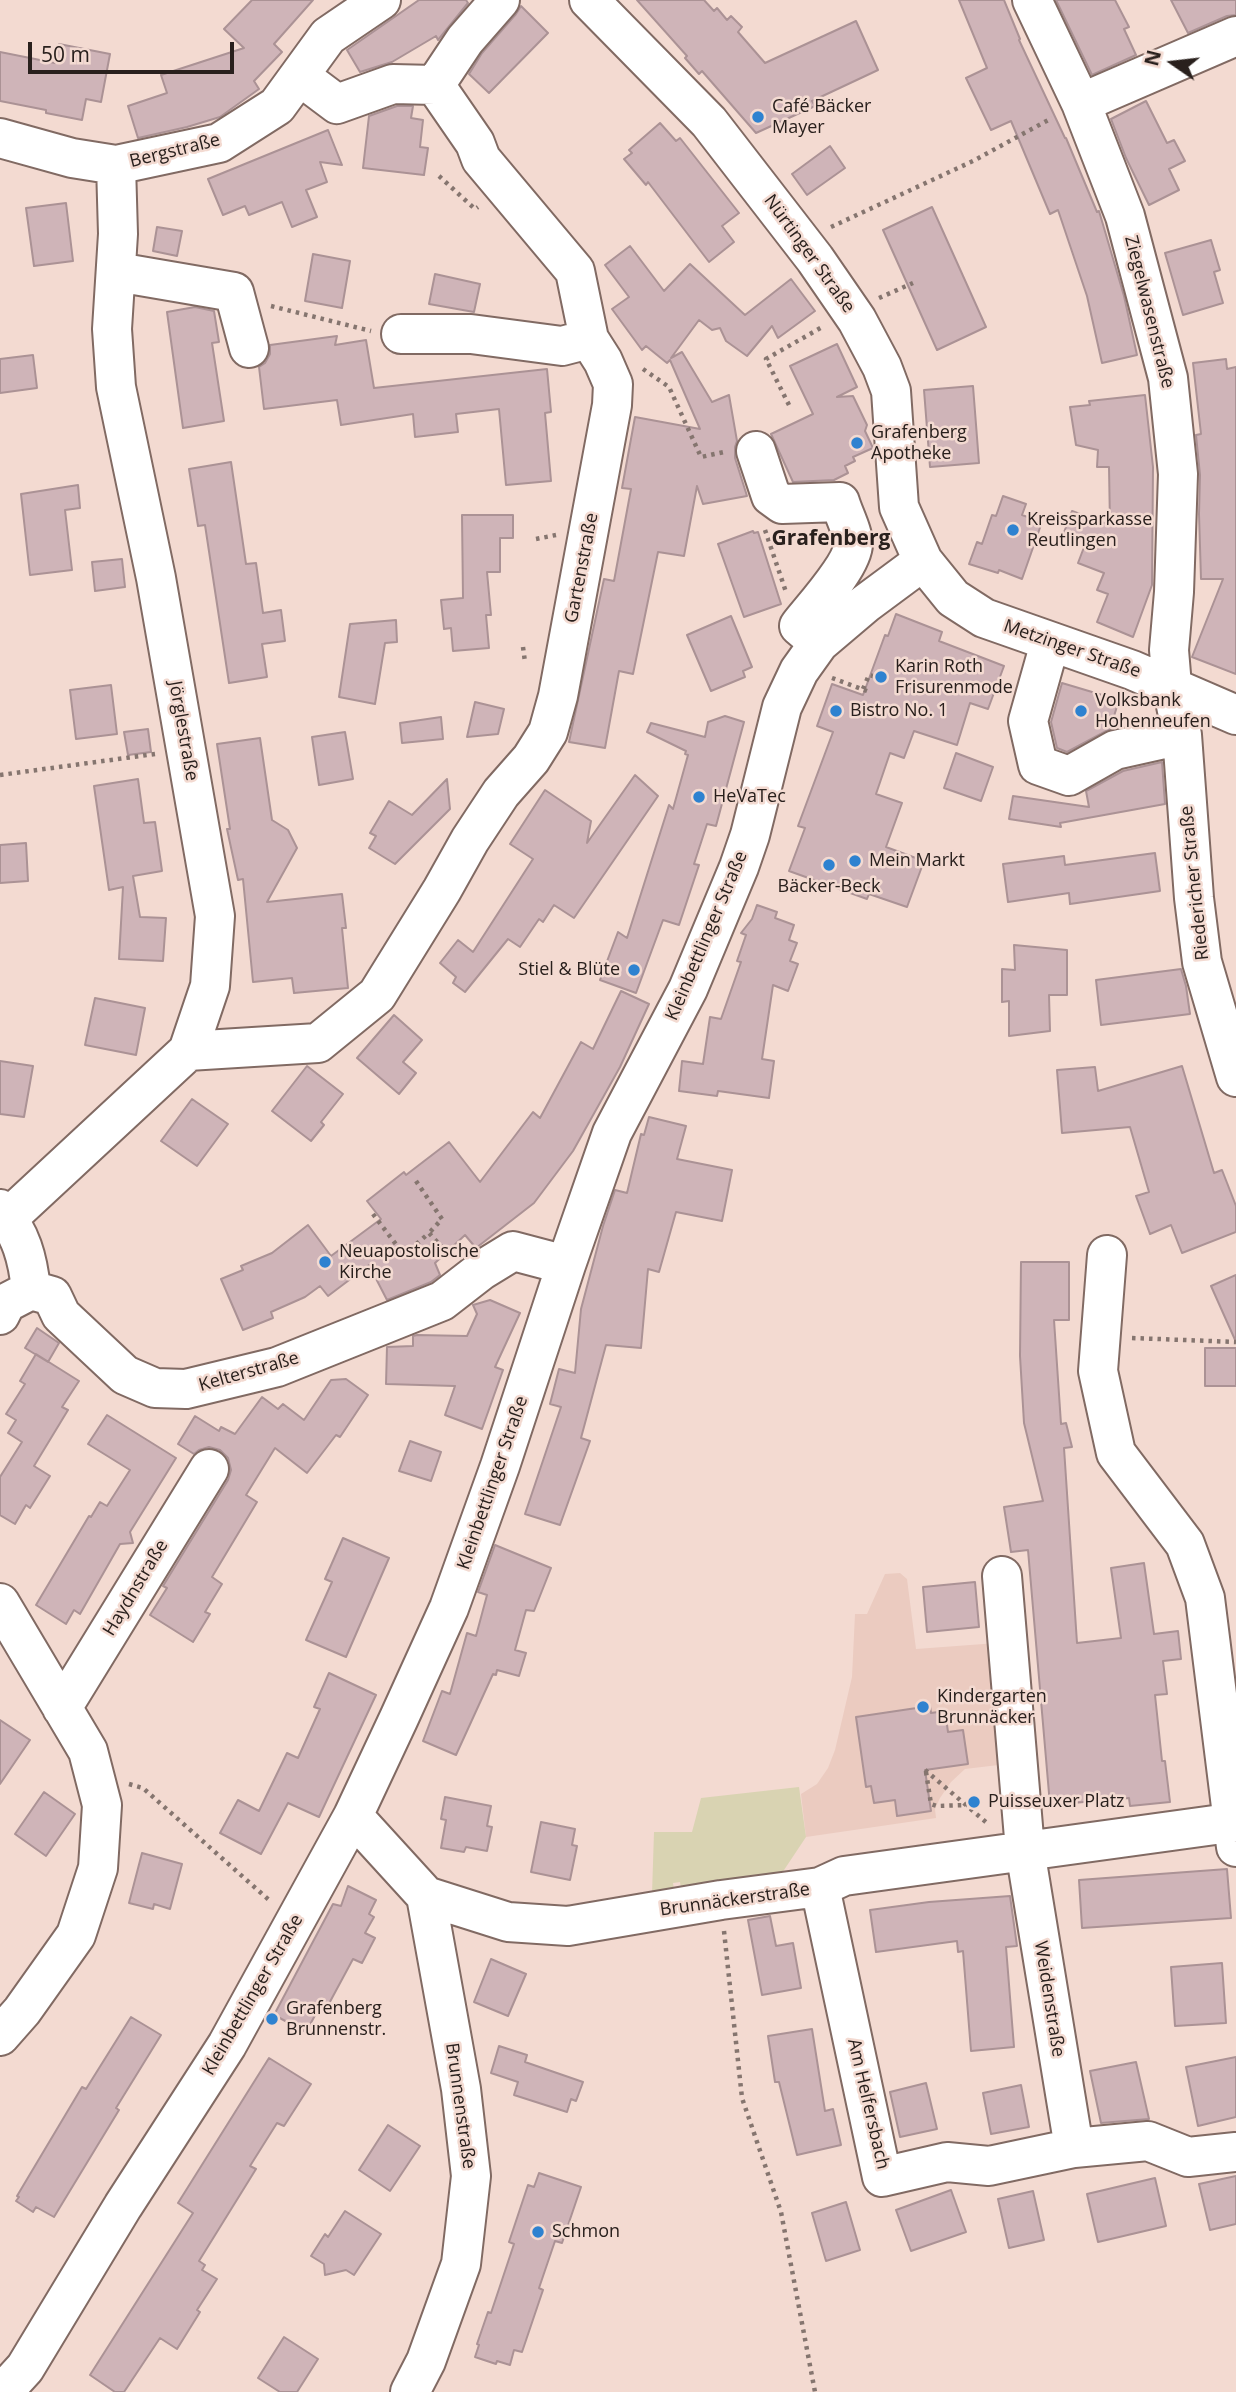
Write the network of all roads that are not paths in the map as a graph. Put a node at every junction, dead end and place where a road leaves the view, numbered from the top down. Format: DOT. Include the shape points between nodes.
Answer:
graph roads {
  1 [pos="381,0"];
  2 [pos="500,0"];
  3 [pos="589,0"];
  4 [pos="1032,0"];
  5 [pos="1236,36"];
  6 [pos="301,77"];
  7 [pos="435,85"];
  8 [pos="1081,103"];
  9 [pos="0,138"];
  10 [pos="117,165"];
  11 [pos="117,272"];
  12 [pos="401,334"];
  13 [pos="589,339"];
  14 [pos="249,348"];
  15 [pos="756,451"];
  16 [pos="923,562"];
  17 [pos="809,634"];
  18 [pos="1050,643"];
  19 [pos="1172,686"];
  20 [pos="1236,715"];
  21 [pos="1182,735"];
  22 [pos="1224,1000"];
  23 [pos="188,1051"];
  24 [pos="1236,1077"];
  25 [pos="4,1214"];
  26 [pos="1107,1255"];
  27 [pos="566,1265"];
  28 [pos="31,1290"];
  29 [pos="0,1315"];
  30 [pos="209,1469"];
  31 [pos="1002,1576"];
  32 [pos="0,1603"];
  33 [pos="62,1708"];
  34 [pos="353,1816"];
  35 [pos="1235,1831"];
  36 [pos="1010,1840"];
  37 [pos="820,1887"];
  38 [pos="426,1896"];
  39 [pos="0,2036"];
  40 [pos="1074,2148"];
  41 [pos="1236,2152"];
  42 [pos="3,2392"];
  43 [pos="410,2392"];
  1 -- 6 [label="street, Bergstraße" via="328,36"];
  2 -- 7 [label="street" via="465,40"];
  3 -- 16 [label="street, Nürtinger Straße" via="709,122 851,311 891,391 899,507"];
  4 -- 8 [label="street, Ziegelwasenstraße"];
  5 -- 8 [label="street"];
  6 -- 7 [label="street" via="337,104 393,84"];
  6 -- 10 [label="street, Bergstraße" via="277,106 219,143"];
  7 -- 13 [label="street, Gartenstraße" via="481,159 575,271"];
  8 -- 19 [label="street, Ziegelwasenstraße" via="1134,243 1168,378 1178,474 1169,650"];
  9 -- 10 [label="street, Bergstraße"];
  10 -- 11 [label="street, Jörglestraße"];
  11 -- 14 [label="street" via="234,292"];
  11 -- 23 [label="street, Jörglestraße" via="112,329 116,387 153,563 215,916 210,986"];
  12 -- 13 [label="street" via="471,334 562,346"];
  13 -- 23 [label="street, Gartenstraße" via="612,384 612,405 548,732 482,821 377,995 318,1042"];
  15 -- 17 [label="street" via="771,496 782,504 840,502 854,543 849,559 823,597"];
  16 -- 17 [label="street, Kleinbettlinger Straße" via="865,604"];
  16 -- 18 [label="street, Metzinger Straße" via="953,598 984,618"];
  17 -- 27 [label="street, Kleinbettlinger Straße" via="782,707 739,867 688,989 612,1133"];
  18 -- 19 [label="street, Metzinger Straße"];
  18 -- 21 [label="street" via="1028,721 1038,765 1069,776 1115,750"];
  19 -- 20 [label="street, Metzinger Straße"];
  19 -- 21 [label="street, Riedericher Straße"];
  21 -- 22 [label="street, Riedericher Straße" via="1202,962"];
  22 -- 24 [label="street, Riedericher Straße"];
  23 -- 25 [label="street, Jörglestraße"];
  25 -- 28 [label="street" via="27,1257"];
  26 -- 35 [label="street" via="1098,1371 1116,1453 1185,1544 1205,1598"];
  27 -- 28 [label="street, Kelterstraße" via="513,1251 442,1301 276,1367 186,1389 155,1388 125,1375 61,1315 52,1296"];
  27 -- 34 [label="street, Kleinbettlinger Straße" via="449,1608"];
  28 -- 29 [label="street" via="6,1303"];
  30 -- 33 [label="street, Haydnstraße"];
  31 -- 36 [label="street, Weidenstraße"];
  32 -- 33 [label="street"];
  33 -- 39 [label="street" via="88,1751 102,1805 98,1868 76,1935"];
  34 -- 38 [label="street"];
  34 -- 42 [label="street, Kleinbettlinger Straße" via="227,2045 25,2368"];
  35 -- 36 [label="street, Brunnäckerstraße"];
  36 -- 37 [label="street, Brunnäckerstraße" via="844,1876"];
  36 -- 40 [label="street, Weidenstraße"];
  37 -- 38 [label="street, Brunnäckerstraße" via="568,1926 508,1922"];
  37 -- 40 [label="street, Am Helfersbach" via="882,2177 947,2162 989,2166"];
  38 -- 43 [label="street, Brunnenstraße" via="461,2090 471,2176 461,2264"];
  40 -- 41 [label="street, Am Helfersbach" via="1148,2141 1188,2157"];
}
